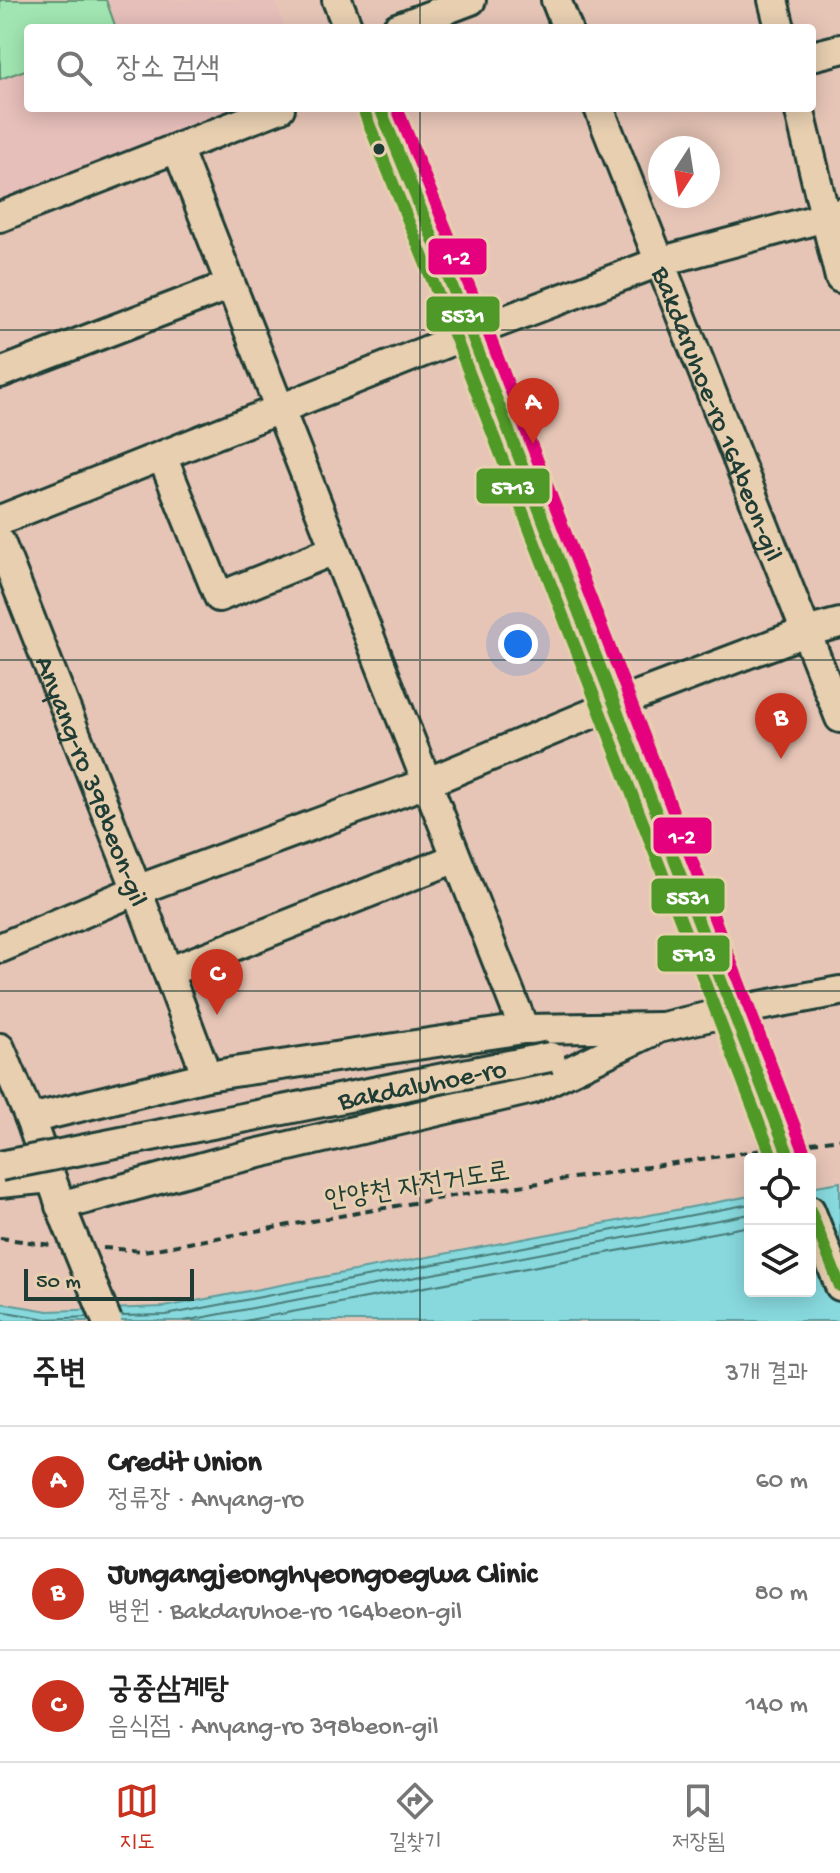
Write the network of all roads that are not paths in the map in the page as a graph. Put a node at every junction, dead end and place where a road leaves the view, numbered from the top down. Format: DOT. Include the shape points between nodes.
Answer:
graph roads {
  1 [pos="337,0"];
  2 [pos="471,0"];
  3 [pos="556,0"];
  4 [pos="773,0"];
  5 [pos="346,24"];
  6 [pos="408,24"];
  7 [pos="565,24"];
  8 [pos="779,24"];
  9 [pos="840,49"];
  10 [pos="816,55"];
  11 [pos="270,112"];
  12 [pos="382,112"];
  13 [pos="601,112"];
  14 [pos="800,112"];
  15 [pos="177,148"];
  16 [pos="833,214"];
  17 [pos="0,217"];
  18 [pos="659,262"];
  19 [pos="840,278"];
  20 [pos="230,285"];
  21 [pos="471,333"];
  22 [pos="0,373"];
  23 [pos="279,410"];
  24 [pos="162,456"];
  25 [pos="0,520"];
  26 [pos="0,542"];
  27 [pos="334,550"];
  28 [pos="840,623"];
  29 [pos="805,632"];
  30 [pos="615,704"];
  31 [pos="840,718"];
  32 [pos="426,783"];
  33 [pos="456,858"];
  34 [pos="137,890"];
  35 [pos="0,948"];
  36 [pos="168,972"];
  37 [pos="840,991"];
  38 [pos="733,1011"];
  39 [pos="661,1027"];
  40 [pos="524,1029"];
  41 [pos="0,1048"];
  42 [pos="207,1076"];
  43 [pos="30,1119"];
  44 [pos="799,1151"];
  45 [pos="0,1166"];
  46 [pos="51,1178"];
  47 [pos="0,1183"];
  48 [pos="61,1224"];
  49 [pos="816,1225"];
  50 [pos="840,1286"];
  51 [pos="107,1321"];
  1 -- 5 [label="street"];
  2 -- 6 [label="street"];
  3 -- 7 [label="street"];
  4 -- 8 [label="street"];
  9 -- 10 [label="street"];
  11 -- 15 [label="street"];
  12 -- 21 [label="street"];
  13 -- 18 [label="street, Bakdaruhoe-ro 164beon-gil"];
  14 -- 16 [label="street"];
  15 -- 17 [label="street"];
  15 -- 20 [label="street"];
  16 -- 18 [label="street"];
  16 -- 19 [label="street"];
  18 -- 21 [label="street"];
  18 -- 29 [label="street, Bakdaruhoe-ro 164beon-gil"];
  20 -- 22 [label="street"];
  20 -- 23 [label="street"];
  21 -- 23 [label="street"];
  21 -- 30 [label="street"];
  23 -- 24 [label="street"];
  23 -- 27 [label="street"];
  24 -- 25 [label="street"];
  24 -- 27 [label="street" via="219,597"];
  26 -- 34 [label="street, Anyang-ro 398beon-gil"];
  27 -- 32 [label="street"];
  28 -- 29 [label="street"];
  29 -- 30 [label="street"];
  29 -- 31 [label="street, Bakdaruhoe-ro 164beon-gil"];
  30 -- 32 [label="street"];
  30 -- 38 [label="street"];
  32 -- 33 [label="street"];
  32 -- 34 [label="street"];
  33 -- 36 [label="street"];
  33 -- 40 [label="street"];
  34 -- 35 [label="street"];
  34 -- 36 [label="street, Anyang-ro 398beon-gil"];
  36 -- 42 [label="street, Anyang-ro 398beon-gil"];
  37 -- 38 [label="street, Bakdaluhoe-ro"];
  38 -- 39 [label="street, Bakdaluhoe-ro"];
  38 -- 44 [label="street, bridge" via="754,1070"];
  39 -- 40 [label="street"];
  39 -- 45 [label="street, Bakdaluhoe-ro, bridge" via="550,1057"];
  39 -- 48 [label="street" via="532,1089 221,1162"];
  40 -- 42 [label="street"];
  41 -- 43 [label="street"];
  42 -- 43 [label="street"];
  43 -- 46 [label="street"];
  46 -- 47 [label="street"];
  46 -- 48 [label="street"];
  48 -- 51 [label="street, bridge"];
  49 -- 50 [label="street"];
}
